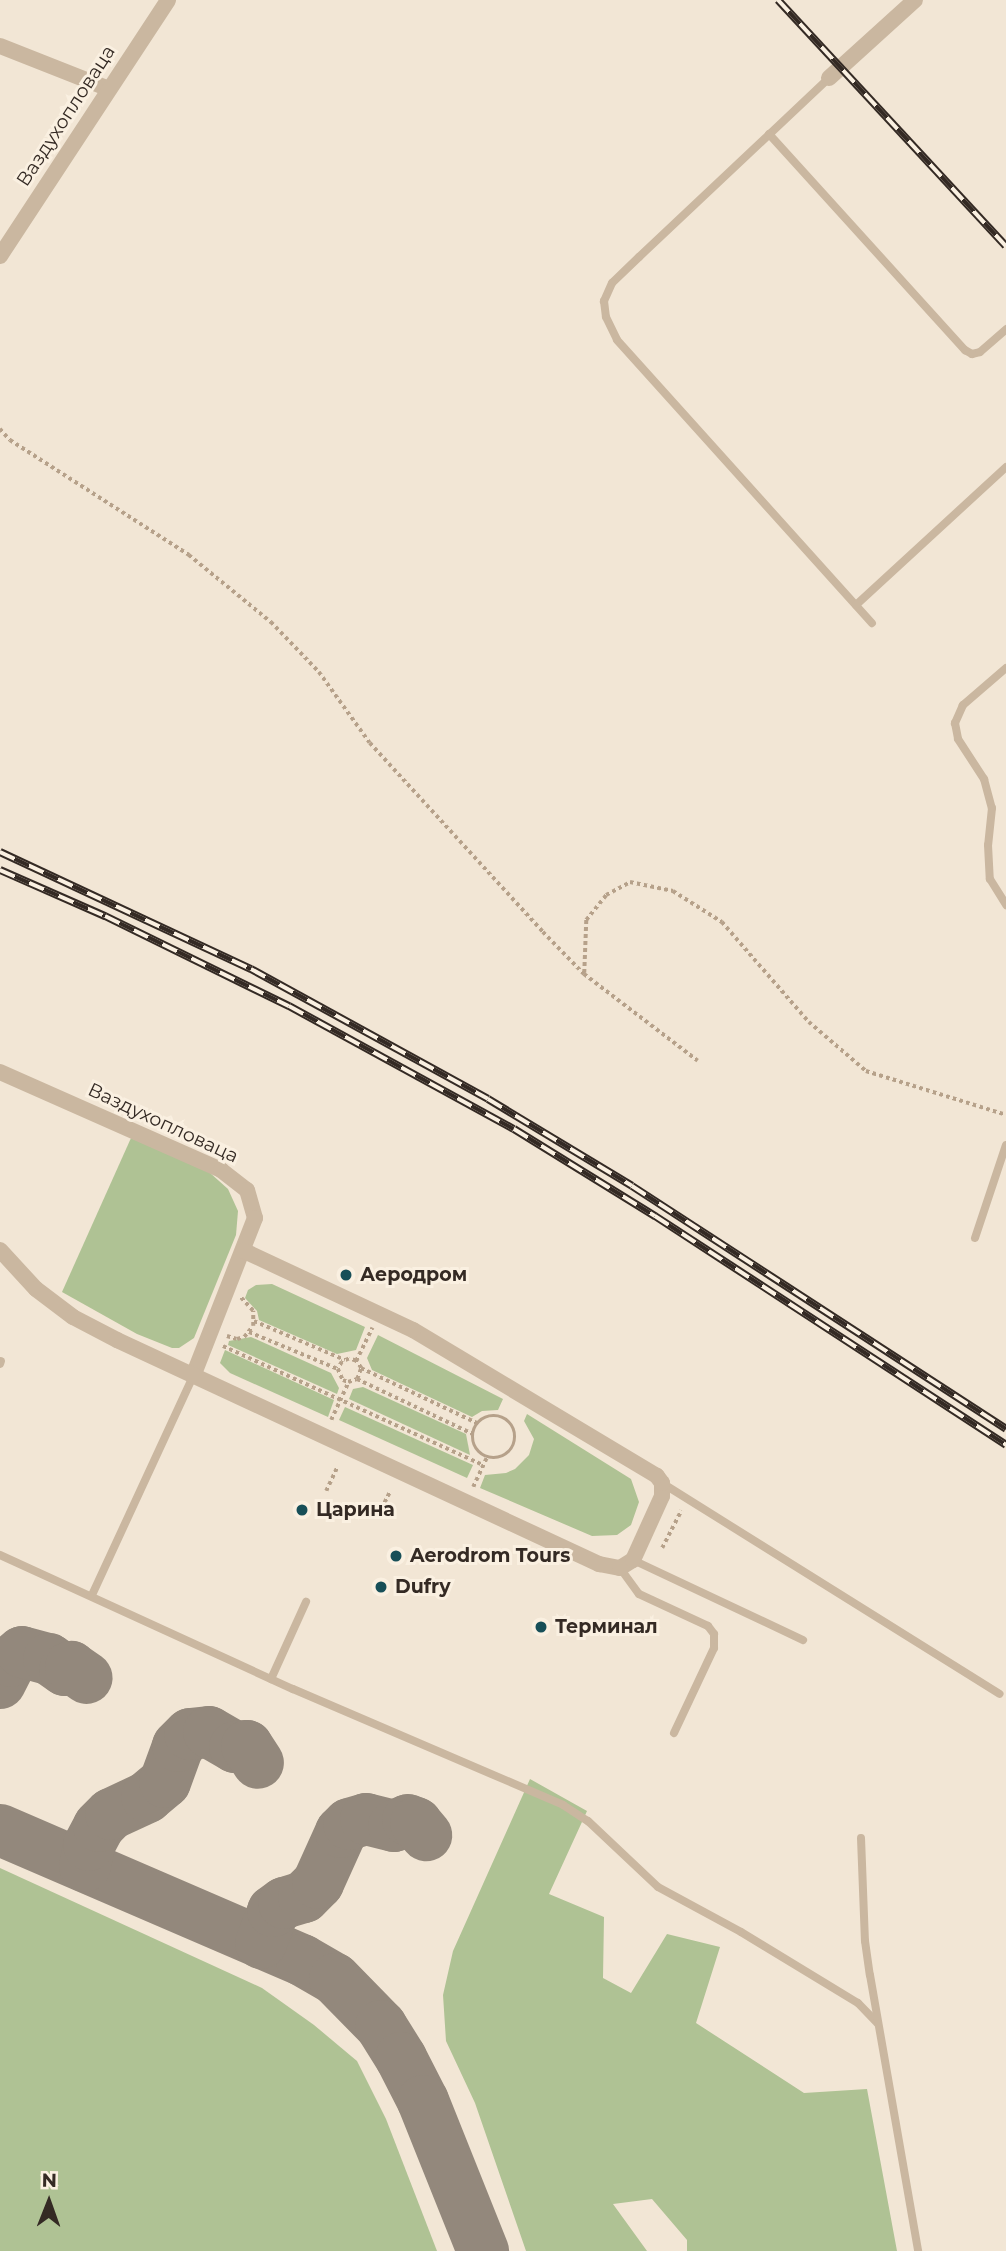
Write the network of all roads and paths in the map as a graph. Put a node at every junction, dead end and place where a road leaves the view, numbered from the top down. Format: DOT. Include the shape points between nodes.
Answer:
graph roads {
  1 [pos="168,0"];
  2 [pos="915,0"];
  3 [pos="0,46"];
  4 [pos="829,78"];
  5 [pos="109,89"];
  6 [pos="769,134"];
  7 [pos="1,253"];
  8 [pos="1006,329"];
  9 [pos="0,429"];
  10 [pos="1006,467"];
  11 [pos="856,605"];
  12 [pos="872,623"];
  13 [pos="1006,668"];
  14 [pos="1006,905"];
  15 [pos="584,974"];
  16 [pos="698,1060"];
  17 [pos="0,1072"];
  18 [pos="1006,1115"];
  19 [pos="1006,1145"];
  20 [pos="975,1238"];
  21 [pos="0,1250"];
  22 [pos="244,1251"];
  23 [pos="241,1298"];
  24 [pos="254,1321"];
  25 [pos="373,1325"];
  26 [pos="249,1332"];
  27 [pos="225,1335"];
  28 [pos="221,1346"];
  29 [pos="345,1360"];
  30 [pos="356,1361"];
  31 [pos="361,1368"];
  32 [pos="338,1369"];
  33 [pos="193,1376"];
  34 [pos="358,1379"];
  35 [pos="348,1382"];
  36 [pos="340,1400"];
  37 [pos="330,1422"];
  38 [pos="477,1423"];
  39 [pos="472,1434"];
  40 [pos="486,1457"];
  41 [pos="483,1465"];
  42 [pos="337,1467"];
  43 [pos="662,1483"];
  44 [pos="473,1488"];
  45 [pos="326,1491"];
  46 [pos="390,1491"];
  47 [pos="671,1503"];
  48 [pos="379,1515"];
  49 [pos="662,1548"];
  50 [pos="0,1555"];
  51 [pos="627,1564"];
  52 [pos="92,1595"];
  53 [pos="306,1602"];
  54 [pos="803,1640"];
  55 [pos="271,1679"];
  56 [pos="1000,1694"];
  57 [pos="674,1733"];
  58 [pos="862,1838"];
  59 [pos="877,2024"];
  60 [pos="918,2251"];
  1 -- 5 [label="street, Ваздухопловаца"];
  2 -- 4 [label="street"];
  3 -- 5 [label="street"];
  4 -- 6 [label="lane"];
  5 -- 7 [label="street, Ваздухопловаца"];
  6 -- 8 [label="lane" via="968,352 979,352"];
  6 -- 11 [label="lane" via="612,284 604,301 606,317 617,340"];
  9 -- 15 [label="path" via="10,440 190,555 271,622 319,672 370,743"];
  10 -- 11 [label="lane"];
  11 -- 12 [label="lane"];
  13 -- 14 [label="lane" via="962,705 955,723 958,739 984,779 992,808 990,878"];
  15 -- 16 [label="path"];
  15 -- 18 [label="path" via="586,920 606,895 630,882 673,891 722,922 809,1022 866,1071"];
  17 -- 22 [label="street, Ваздухопловаца" via="234,1178 247,1190 255,1212"];
  19 -- 20 [label="lane"];
  21 -- 33 [label="street" via="22,1276 73,1317"];
  22 -- 33 [label="street, Ваздухопловаца"];
  22 -- 43 [label="street" via="413,1330"];
  23 -- 24 [label="path" via="253,1311"];
  24 -- 26 [label="path"];
  24 -- 29 [label="path"];
  25 -- 30 [label="path"];
  26 -- 27 [label="path" via="237,1339"];
  26 -- 32 [label="path"];
  28 -- 36 [label="path"];
  29 -- 30 [label="path"];
  29 -- 32 [label="path"];
  30 -- 31 [label="path"];
  31 -- 34 [label="path"];
  31 -- 38 [label="path"];
  32 -- 35 [label="path"];
  33 -- 51 [label="street" via="599,1564"];
  33 -- 52 [label="lane"];
  34 -- 35 [label="path"];
  34 -- 39 [label="path"];
  35 -- 36 [label="path"];
  36 -- 37 [label="path"];
  36 -- 41 [label="path"];
  38 -- 39 [label="path"];
  38 -- 40 [label="path" via="489,1416 503,1418 516,1435 507,1454"];
  39 -- 40 [label="path" via="475,1448"];
  40 -- 41 [label="path"];
  41 -- 44 [label="path"];
  42 -- 45 [label="path"];
  43 -- 51 [label="street" via="662,1496"];
  43 -- 56 [label="lane"];
  46 -- 48 [label="path"];
  47 -- 49 [label="path" via="682,1509"];
  50 -- 52 [label="lane"];
  51 -- 54 [label="lane"];
  51 -- 57 [label="lane" via="639,1594 708,1626 714,1634 715,1648"];
  52 -- 55 [label="lane"];
  53 -- 55 [label="lane"];
  55 -- 59 [label="lane" via="563,1805 588,1821 658,1887 858,2003"];
  58 -- 59 [label="lane" via="865,1941"];
  59 -- 60 [label="lane"];
}
